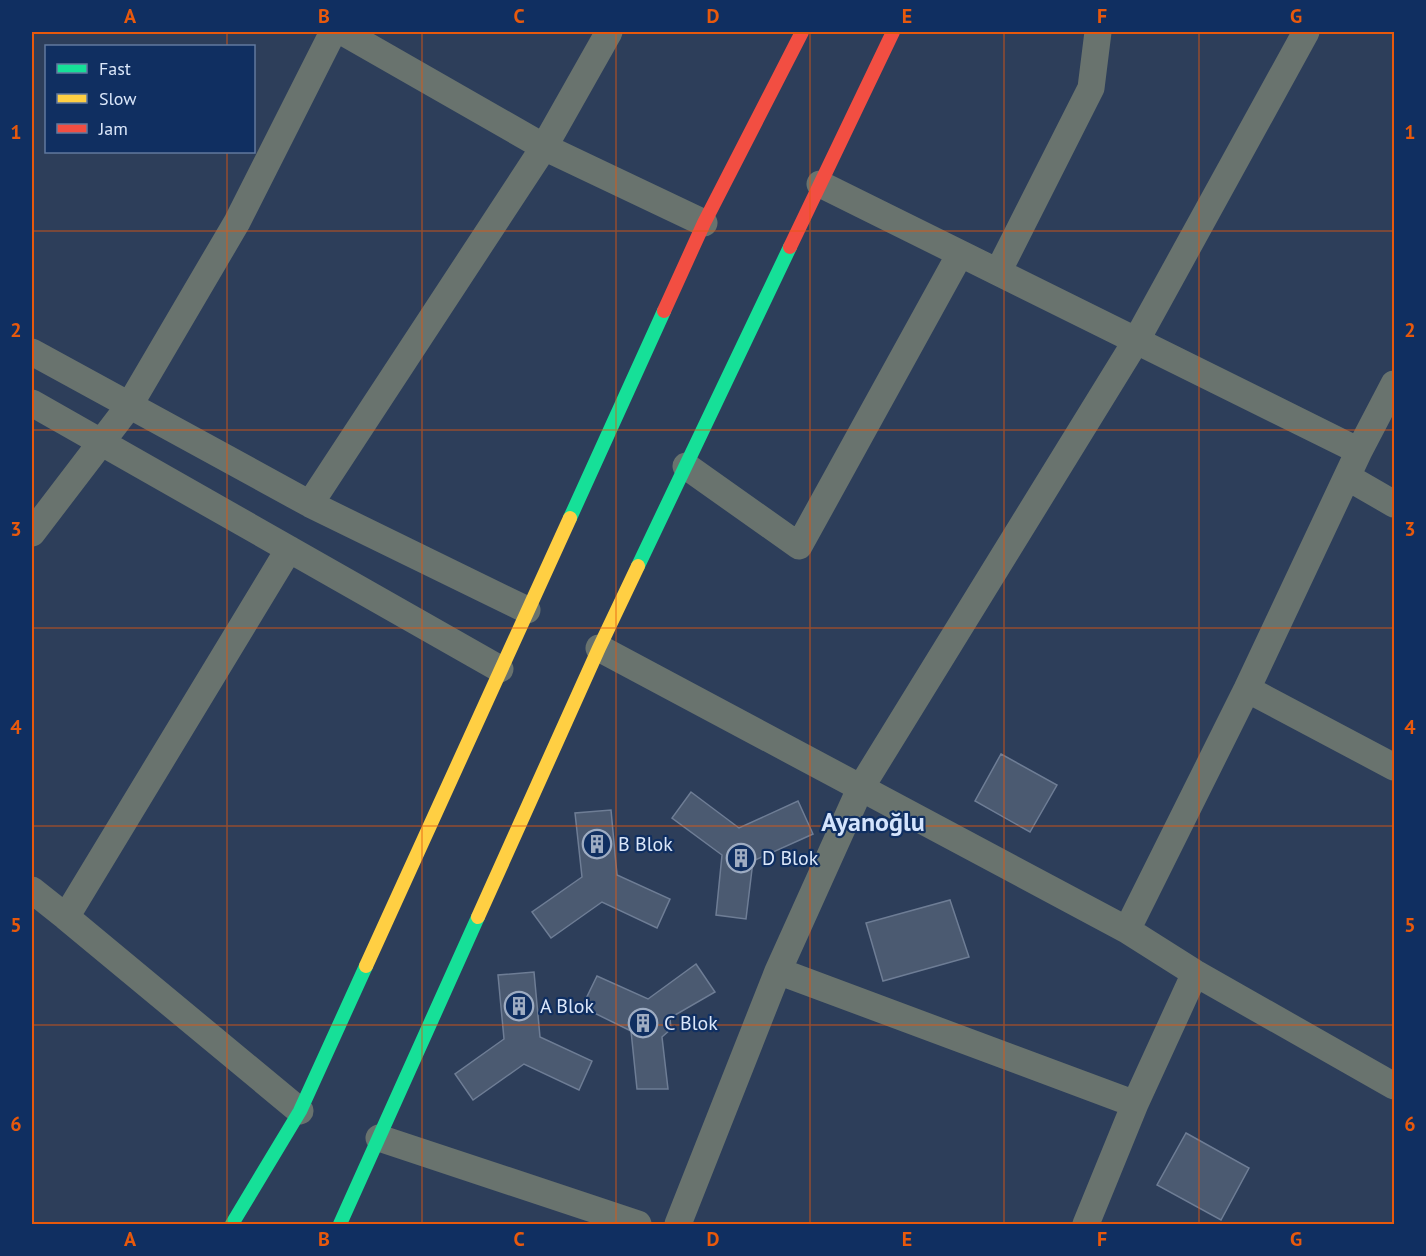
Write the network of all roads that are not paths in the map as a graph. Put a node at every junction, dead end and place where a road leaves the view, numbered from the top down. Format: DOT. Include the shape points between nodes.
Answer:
graph roads {
  1 [pos="333,32"];
  2 [pos="343,32"];
  3 [pos="609,32"];
  4 [pos="802,32"];
  5 [pos="894,32"];
  6 [pos="1098,32"];
  7 [pos="1306,32"];
  8 [pos="544,147"];
  9 [pos="820,184"];
  10 [pos="704,224"];
  11 [pos="960,254"];
  12 [pos="998,272"];
  13 [pos="1136,340"];
  14 [pos="32,352"];
  15 [pos="1395,384"];
  16 [pos="32,403"];
  17 [pos="129,406"];
  18 [pos="101,442"];
  19 [pos="1359,451"];
  20 [pos="686,466"];
  21 [pos="1349,478"];
  22 [pos="310,504"];
  23 [pos="1395,504"];
  24 [pos="32,532"];
  25 [pos="289,549"];
  26 [pos="527,610"];
  27 [pos="599,648"];
  28 [pos="500,669"];
  29 [pos="1247,689"];
  30 [pos="1395,767"];
  31 [pos="860,789"];
  32 [pos="32,890"];
  33 [pos="66,917"];
  34 [pos="1127,930"];
  35 [pos="778,971"];
  36 [pos="1196,973"];
  37 [pos="1395,1086"];
  38 [pos="1135,1104"];
  39 [pos="300,1111"];
  40 [pos="379,1138"];
  41 [pos="249,1195"];
  42 [pos="232,1224"];
  43 [pos="245,1224"];
  44 [pos="340,1224"];
  45 [pos="638,1224"];
  46 [pos="678,1224"];
  47 [pos="1086,1224"];
  1 -- 17 [label="street" via="237,222"];
  2 -- 8 [label="street"];
  3 -- 8 [label="street"];
  4 -- 10 [label="street"];
  5 -- 9 [label="street"];
  6 -- 12 [label="street" via="1091,88"];
  7 -- 13 [label="street"];
  8 -- 10 [label="street"];
  8 -- 22 [label="street"];
  9 -- 11 [label="street"];
  9 -- 20 [label="street"];
  10 -- 26 [label="street"];
  11 -- 12 [label="street"];
  11 -- 20 [label="street" via="799,546"];
  12 -- 13 [label="street"];
  13 -- 19 [label="street"];
  13 -- 31 [label="street"];
  14 -- 17 [label="street"];
  15 -- 19 [label="street"];
  16 -- 18 [label="street"];
  17 -- 18 [label="street"];
  17 -- 22 [label="street"];
  18 -- 24 [label="street"];
  18 -- 25 [label="street"];
  19 -- 21 [label="street"];
  20 -- 27 [label="street"];
  21 -- 23 [label="street"];
  21 -- 29 [label="street"];
  22 -- 26 [label="street"];
  25 -- 28 [label="street"];
  25 -- 33 [label="street"];
  26 -- 28 [label="street"];
  27 -- 31 [label="street"];
  27 -- 40 [label="street"];
  28 -- 39 [label="street"];
  29 -- 30 [label="street"];
  29 -- 34 [label="street"];
  31 -- 34 [label="street"];
  31 -- 35 [label="street"];
  32 -- 33 [label="street"];
  33 -- 39 [label="street"];
  34 -- 36 [label="street"];
  35 -- 38 [label="street"];
  35 -- 46 [label="street"];
  36 -- 37 [label="street"];
  36 -- 38 [label="street"];
  38 -- 47 [label="street"];
  39 -- 41 [label="street"];
  40 -- 44 [label="street"];
  40 -- 45 [label="street"];
  41 -- 42 [label="street"];
  41 -- 43 [label="street"];
}
